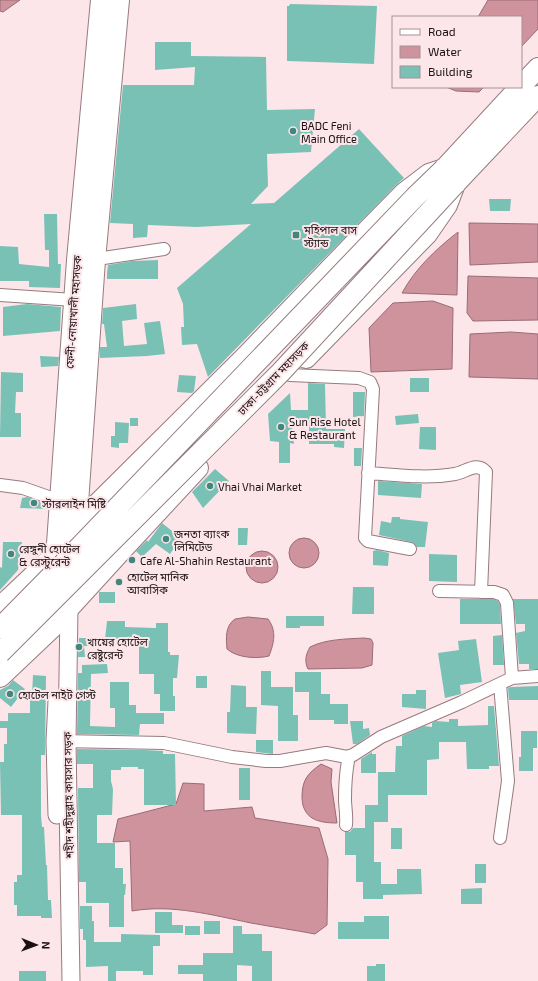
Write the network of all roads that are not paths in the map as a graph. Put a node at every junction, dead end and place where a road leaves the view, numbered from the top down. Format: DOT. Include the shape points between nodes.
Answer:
graph roads {
  1 [pos="101,0"];
  2 [pos="119,0"];
  3 [pos="538,68"];
  4 [pos="522,86"];
  5 [pos="520,88"];
  6 [pos="538,96"];
  7 [pos="449,176"];
  8 [pos="164,249"];
  9 [pos="86,260"];
  10 [pos="0,295"];
  11 [pos="74,300"];
  12 [pos="290,375"];
  13 [pos="368,473"];
  14 [pos="0,485"];
  15 [pos="60,501"];
  16 [pos="76,531"];
  17 [pos="410,549"];
  18 [pos="56,554"];
  19 [pos="439,591"];
  20 [pos="481,592"];
  21 [pos="0,607"];
  22 [pos="69,608"];
  23 [pos="56,624"];
  24 [pos="0,628"];
  25 [pos="0,653"];
  26 [pos="538,676"];
  27 [pos="0,677"];
  28 [pos="512,678"];
  29 [pos="500,684"];
  30 [pos="61,741"];
  31 [pos="349,756"];
  32 [pos="346,825"];
  33 [pos="500,838"];
  34 [pos="62,981"];
  35 [pos="71,981"];
  1 -- 9 [label="highway, ফেনী-নোয়াখালী মহাসড়ক"];
  2 -- 9 [label="highway, ফেনী-নোয়াখালী মহাসড়ক"];
  3 -- 4 [label="highway, ঢাকা-চট্টগ্রাম মহাসড়ক"];
  5 -- 7 [label="highway, ঢাকা-চট্টগ্রাম মহাসড়ক"];
  6 -- 7 [label="highway, ঢাকা-চট্টগ্রাম মহাসড়ক"];
  7 -- 12 [label="highway" via="448,205 427,234"];
  7 -- 16 [label="highway" via="429,174 404,193 245,357 87,514"];
  7 -- 24 [label="highway, ঢাকা-চট্টগ্রাম মহাসড়ক, bridge" via="415,197"];
  7 -- 25 [label="highway, ঢাকা-চট্টগ্রাম মহাসড়ক, bridge" via="281,372"];
  8 -- 9 [label="street"];
  9 -- 11 [label="highway, ফেনী-নোয়াখালী মহাসড়ক"];
  9 -- 16 [label="highway, ফেনী-নোয়াখালী মহাসড়ক"];
  10 -- 11 [label="street"];
  11 -- 15 [label="highway, ফেনী-নোয়াখালী মহাসড়ক"];
  12 -- 13 [label="street" via="359,378 370,382 373,389"];
  12 -- 22 [label="highway" via="210,455"];
  13 -- 17 [label="street" via="365,538 368,541"];
  13 -- 20 [label="street" via="428,476 457,474 471,468 484,469 486,472"];
  14 -- 15 [label="street" via="23,488"];
  15 -- 18 [label="highway, ফেনী-নোয়াখালী মহাসড়ক"];
  16 -- 18 [label="highway"];
  16 -- 22 [label="highway, ফেনী-নোয়াখালী মহাসড়ক"];
  18 -- 21 [label="highway"];
  18 -- 23 [label="highway, ফেনী-নোয়াখালী মহাসড়ক"];
  19 -- 20 [label="street"];
  20 -- 28 [label="street" via="503,595 507,603"];
  22 -- 23 [label="highway"];
  22 -- 30 [label="main road, শহীদ শহীদুল্লাহ কায়সার সড়ক"];
  23 -- 27 [label="highway"];
  23 -- 30 [label="main road, শহীদ শহীদুল্লাহ কায়সার সড়ক"];
  26 -- 28 [label="street"];
  28 -- 29 [label="street"];
  29 -- 31 [label="street" via="381,737"];
  29 -- 33 [label="street" via="508,781"];
  30 -- 31 [label="street" via="164,743 266,761 326,753"];
  30 -- 34 [label="main road, শহীদ শহীদুল্লাহ কায়সার সড়ক"];
  30 -- 35 [label="main road, শহীদ শহীদুল্লাহ কায়সার সড়ক"];
  31 -- 32 [label="street" via="345,783"];
}
